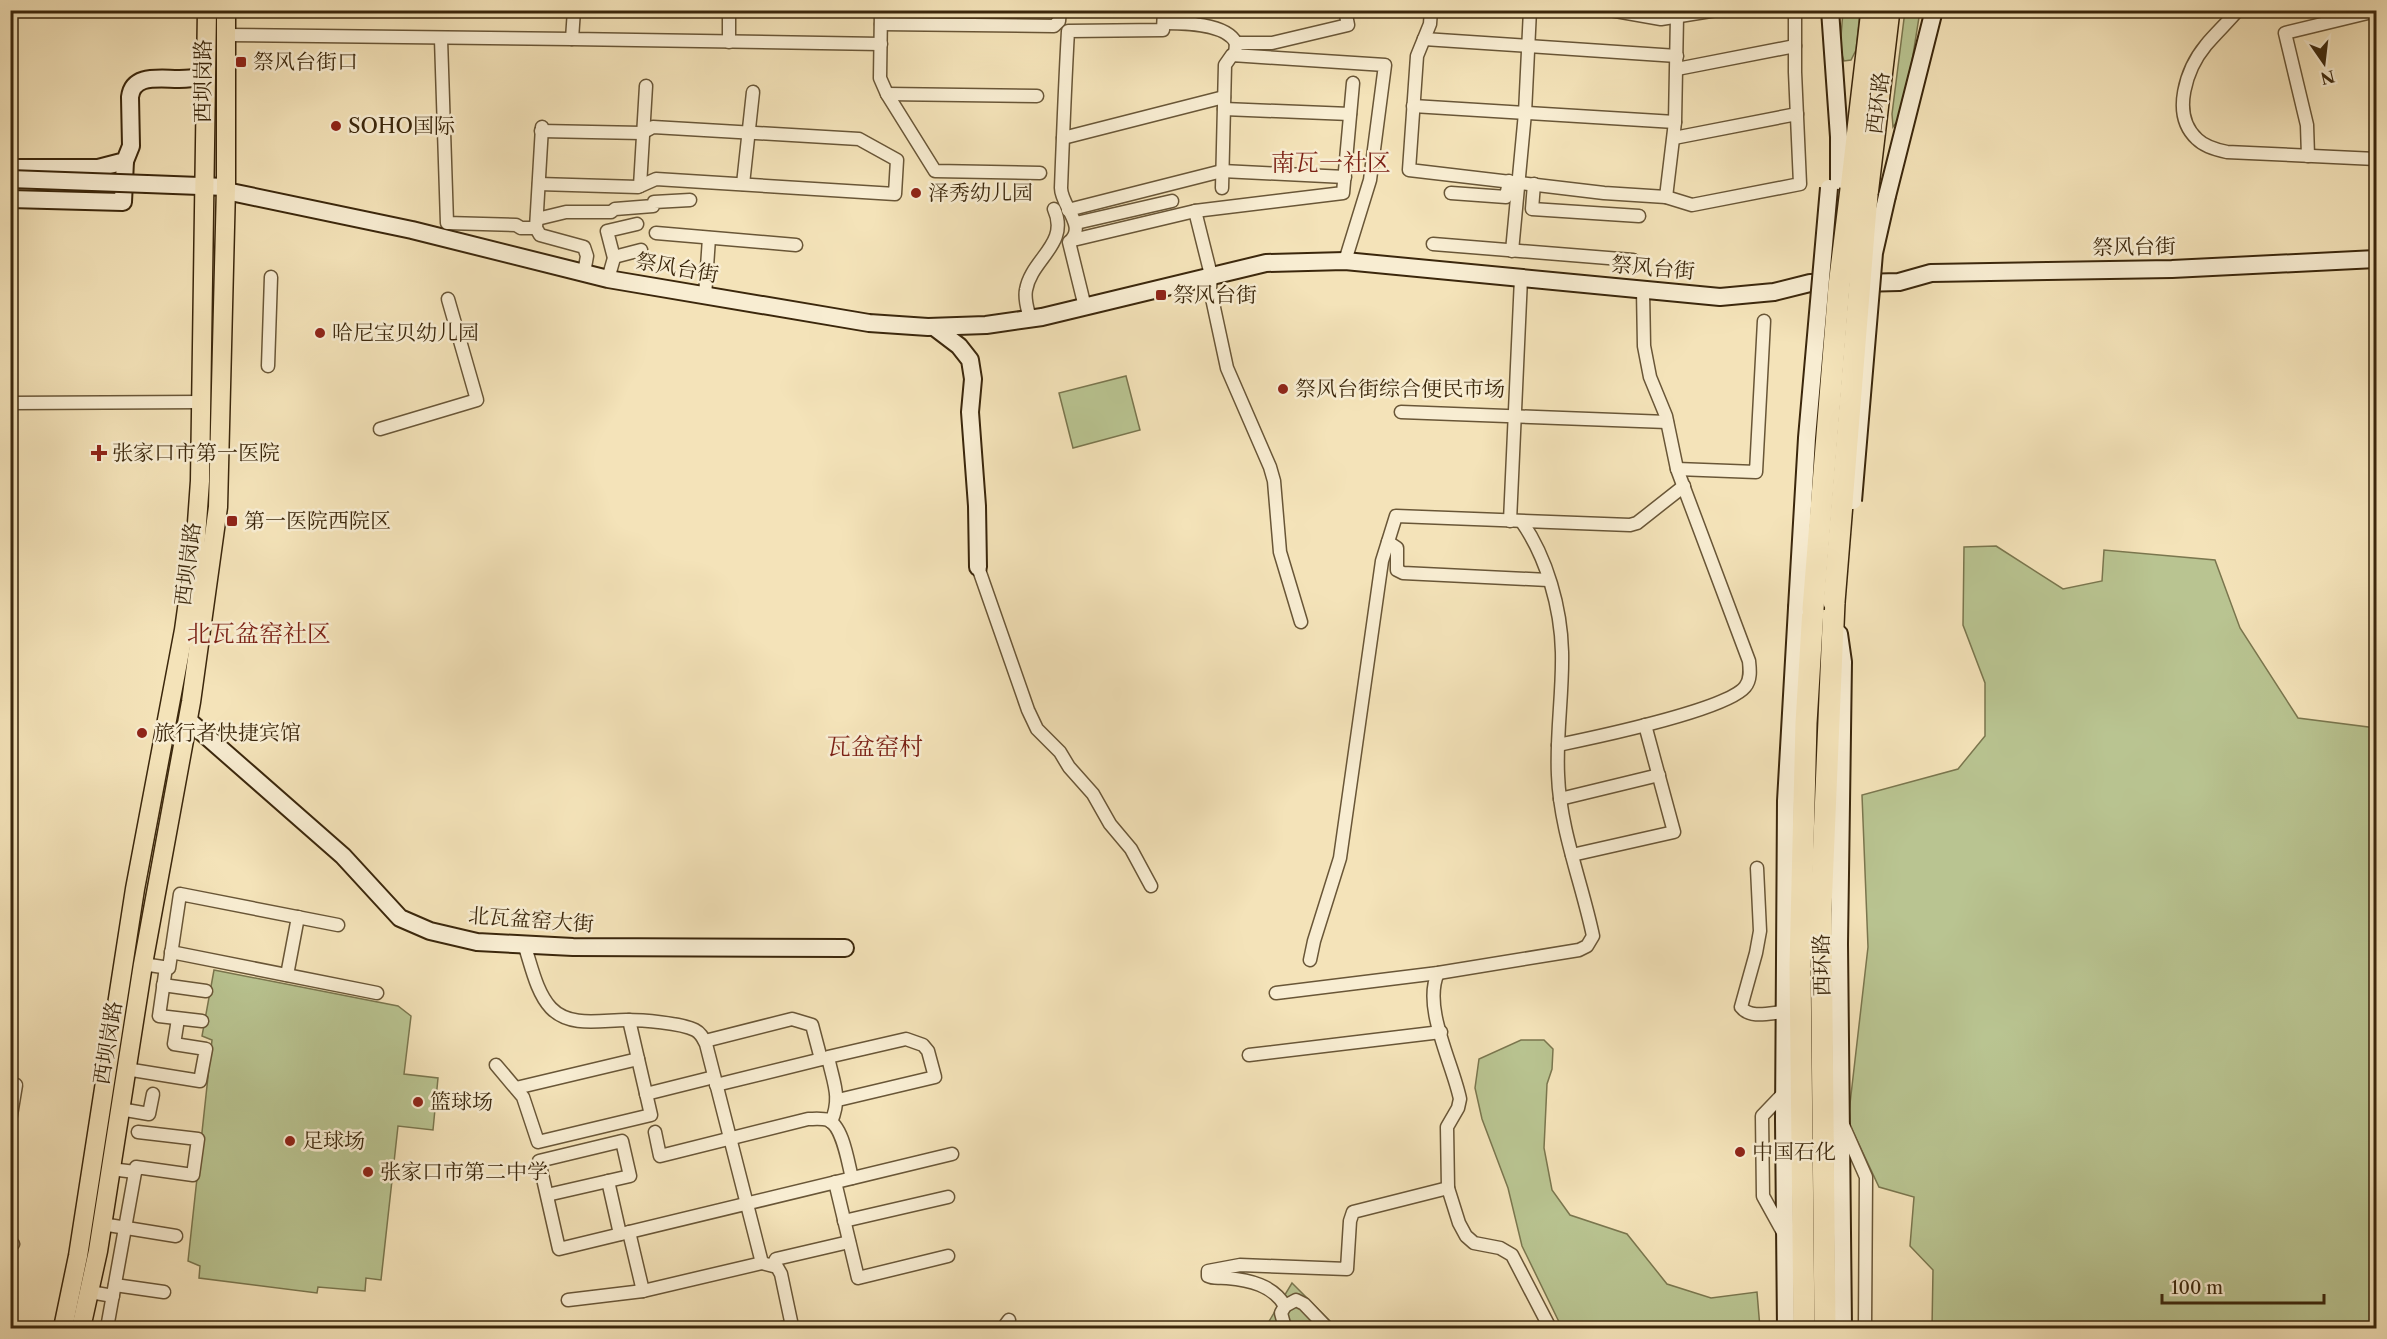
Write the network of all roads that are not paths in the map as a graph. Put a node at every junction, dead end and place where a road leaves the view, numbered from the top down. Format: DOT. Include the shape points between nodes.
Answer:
graph roads {
  1 [pos="207,10"];
  2 [pos="226,10"];
  3 [pos="574,10"];
  4 [pos="729,10"];
  5 [pos="880,10"];
  6 [pos="1060,10"];
  7 [pos="1202,10"];
  8 [pos="1346,10"];
  9 [pos="1431,10"];
  10 [pos="1530,10"];
  11 [pos="1610,10"];
  12 [pos="1718,10"];
  13 [pos="1795,10"];
  14 [pos="1830,10"];
  15 [pos="1872,10"];
  16 [pos="1889,10"];
  17 [pos="1934,10"];
  18 [pos="2238,10"];
  19 [pos="1704,11"];
  20 [pos="2376,11"];
  21 [pos="1677,16"];
  22 [pos="1164,17"];
  23 [pos="1186,23"];
  24 [pos="881,24"];
  25 [pos="226,35"];
  26 [pos="441,39"];
  27 [pos="572,39"];
  28 [pos="1424,39"];
  29 [pos="729,42"];
  30 [pos="881,44"];
  31 [pos="1528,46"];
  32 [pos="1795,46"];
  33 [pos="1235,49"];
  34 [pos="1677,62"];
  35 [pos="206,72"];
  36 [pos="1353,83"];
  37 [pos="646,86"];
  38 [pos="753,92"];
  39 [pos="887,94"];
  40 [pos="1037,96"];
  41 [pos="1224,103"];
  42 [pos="1413,106"];
  43 [pos="1525,113"];
  44 [pos="1350,114"];
  45 [pos="1797,114"];
  46 [pos="1675,122"];
  47 [pos="642,133"];
  48 [pos="748,133"];
  49 [pos="1063,138"];
  50 [pos="1674,138"];
  51 [pos="2308,156"];
  52 [pos="2376,159"];
  53 [pos="125,162"];
  54 [pos="10,168"];
  55 [pos="1222,171"];
  56 [pos="1040,173"];
  57 [pos="1345,177"];
  58 [pos="10,179"];
  59 [pos="1514,182"];
  60 [pos="539,184"];
  61 [pos="743,184"];
  62 [pos="1534,184"];
  63 [pos="10,186"];
  64 [pos="640,186"];
  65 [pos="146,188"];
  66 [pos="1222,188"];
  67 [pos="204,190"];
  68 [pos="226,191"];
  69 [pos="1854,191"];
  70 [pos="1450,193"];
  71 [pos="1666,197"];
  72 [pos="10,199"];
  73 [pos="690,200"];
  74 [pos="1172,201"];
  75 [pos="1054,209"];
  76 [pos="1068,210"];
  77 [pos="1195,211"];
  78 [pos="1639,216"];
  79 [pos="537,223"];
  80 [pos="637,224"];
  81 [pos="1076,224"];
  82 [pos="656,233"];
  83 [pos="709,238"];
  84 [pos="1073,240"];
  85 [pos="1433,244"];
  86 [pos="796,245"];
  87 [pos="641,250"];
  88 [pos="1512,251"];
  89 [pos="614,257"];
  90 [pos="2376,259"];
  91 [pos="1633,260"];
  92 [pos="1345,261"];
  93 [pos="584,273"];
  94 [pos="1211,275"];
  95 [pos="271,277"];
  96 [pos="1521,278"];
  97 [pos="608,279"];
  98 [pos="1643,290"];
  99 [pos="705,296"];
  100 [pos="448,298"];
  101 [pos="1085,307"];
  102 [pos="1030,319"];
  103 [pos="1764,321"];
  104 [pos="934,327"];
  105 [pos="268,366"];
  106 [pos="202,402"];
  107 [pos="10,403"];
  108 [pos="1401,412"];
  109 [pos="1515,416"];
  110 [pos="1667,422"];
  111 [pos="380,429"];
  112 [pos="1677,469"];
  113 [pos="1684,486"];
  114 [pos="1516,522"];
  115 [pos="1388,542"];
  116 [pos="978,567"];
  117 [pos="1548,580"];
  118 [pos="1834,602"];
  119 [pos="1805,608"];
  120 [pos="1301,622"];
  121 [pos="1809,665"];
  122 [pos="168,717"];
  123 [pos="188,720"];
  124 [pos="1645,725"];
  125 [pos="1558,745"];
  126 [pos="1659,775"];
  127 [pos="10,791"];
  128 [pos="1560,799"];
  129 [pos="1786,801"];
  130 [pos="10,812"];
  131 [pos="1572,855"];
  132 [pos="1757,868"];
  133 [pos="1151,886"];
  134 [pos="157,890"];
  135 [pos="180,894"];
  136 [pos="298,917"];
  137 [pos="338,925"];
  138 [pos="524,944"];
  139 [pos="845,948"];
  140 [pos="171,952"];
  141 [pos="1310,960"];
  142 [pos="143,964"];
  143 [pos="166,967"];
  144 [pos="1438,973"];
  145 [pos="287,975"];
  146 [pos="163,985"];
  147 [pos="206,991"];
  148 [pos="377,993"];
  149 [pos="1276,993"];
  150 [pos="1785,1012"];
  151 [pos="178,1019"];
  152 [pos="629,1020"];
  153 [pos="202,1021"];
  154 [pos="1441,1032"];
  155 [pos="705,1041"];
  156 [pos="1249,1054"];
  157 [pos="824,1058"];
  158 [pos="638,1059"];
  159 [pos="496,1065"];
  160 [pos="126,1069"];
  161 [pos="715,1081"];
  162 [pos="16,1085"];
  163 [pos="516,1088"];
  164 [pos="153,1094"];
  165 [pos="646,1094"];
  166 [pos="838,1100"];
  167 [pos="120,1109"];
  168 [pos="10,1121"];
  169 [pos="1841,1121"];
  170 [pos="831,1122"];
  171 [pos="138,1132"];
  172 [pos="655,1132"];
  173 [pos="730,1138"];
  174 [pos="952,1154"];
  175 [pos="111,1168"];
  176 [pos="135,1172"];
  177 [pos="852,1178"];
  178 [pos="608,1181"];
  179 [pos="835,1182"];
  180 [pos="1448,1188"];
  181 [pos="547,1195"];
  182 [pos="948,1197"];
  183 [pos="747,1204"];
  184 [pos="844,1221"];
  185 [pos="102,1224"];
  186 [pos="126,1228"];
  187 [pos="625,1233"];
  188 [pos="1784,1235"];
  189 [pos="176,1236"];
  190 [pos="849,1242"];
  191 [pos="948,1256"];
  192 [pos="86,1263"];
  193 [pos="767,1264"];
  194 [pos="1804,1265"];
  195 [pos="114,1290"];
  196 [pos="644,1291"];
  197 [pos="90,1292"];
  198 [pos="164,1292"];
  199 [pos="568,1299"];
  200 [pos="1285,1305"];
  201 [pos="63,1329"];
  202 [pos="81,1329"];
  203 [pos="107,1329"];
  204 [pos="782,1329"];
  205 [pos="1288,1329"];
  206 [pos="1327,1329"];
  207 [pos="1550,1329"];
  208 [pos="1786,1329"];
  209 [pos="1804,1329"];
  210 [pos="1825,1329"];
  211 [pos="1843,1329"];
  212 [pos="1865,1329"];
  1 -- 35 [label="main road, 西坝岗路"];
  2 -- 25 [label="main road, 西坝岗路"];
  3 -- 27 [label="street"];
  4 -- 29 [label="street"];
  5 -- 24 [label="street"];
  6 -- 24 [label="street" via="1054,26"];
  7 -- 23 [label="street" via="1191,14"];
  8 -- 33 [label="street" via="1348,25"];
  9 -- 28 [label="street"];
  10 -- 31 [label="street"];
  11 -- 21 [label="street" via="1661,19"];
  12 -- 19 [label="street"];
  13 -- 32 [label="street"];
  14 -- 69 [label="street" via="1839,137"];
  15 -- 69 [label="highway, 西环路"];
  16 -- 69 [label="highway, 西环路"];
  17 -- 69 [label="street"];
  18 -- 51 [label="street" via="2205,46 2190,72 2183,94 2183,111 2189,127 2196,139 2227,152"];
  19 -- 21 [label="street"];
  20 -- 51 [label="street" via="2285,33 2307,124"];
  21 -- 34 [label="street"];
  22 -- 23 [label="street"];
  22 -- 49 [label="street" via="1163,30 1068,31"];
  23 -- 33 [label="street" via="1230,35"];
  24 -- 30 [label="street"];
  25 -- 26 [label="street"];
  25 -- 68 [label="main road, 西坝岗路"];
  26 -- 27 [label="street"];
  26 -- 79 [label="street" via="447,223 521,228"];
  27 -- 29 [label="street"];
  28 -- 31 [label="street"];
  28 -- 42 [label="street" via="1417,56"];
  29 -- 30 [label="street"];
  30 -- 39 [label="street" via="880,78"];
  31 -- 34 [label="street"];
  31 -- 43 [label="street"];
  32 -- 34 [label="street"];
  32 -- 45 [label="street"];
  33 -- 41 [label="street" via="1225,65"];
  33 -- 92 [label="street" via="1385,65 1370,180"];
  34 -- 46 [label="street"];
  35 -- 53 [label="street" via="196,79 148,80 134,85 130,97 131,146"];
  35 -- 67 [label="main road, 西坝岗路"];
  36 -- 44 [label="street"];
  37 -- 47 [label="street"];
  38 -- 48 [label="street"];
  39 -- 40 [label="street"];
  39 -- 56 [label="street" via="935,171"];
  41 -- 44 [label="street"];
  41 -- 49 [label="street"];
  41 -- 55 [label="street"];
  42 -- 43 [label="street"];
  42 -- 59 [label="street" via="1409,170"];
  43 -- 46 [label="street"];
  43 -- 59 [label="street"];
  44 -- 57 [label="street"];
  45 -- 50 [label="street"];
  45 -- 71 [label="street" via="1800,184 1692,205"];
  46 -- 50 [label="street"];
  47 -- 48 [label="street" via="653,127"];
  47 -- 60 [label="street" via="542,129"];
  47 -- 64 [label="street"];
  48 -- 61 [label="street"];
  48 -- 61 [label="street" via="859,139 897,160 895,194"];
  49 -- 76 [label="street" via="1061,195"];
  50 -- 71 [label="street"];
  51 -- 52 [label="street"];
  53 -- 54 [label="street" via="98,168"];
  53 -- 72 [label="street" via="123,202"];
  55 -- 57 [label="street"];
  55 -- 66 [label="street"];
  55 -- 76 [label="street"];
  57 -- 77 [label="street" via="1343,193"];
  58 -- 65 [label="street, bridge"];
  59 -- 62 [label="street"];
  59 -- 70 [label="street" via="1506,197"];
  59 -- 88 [label="street"];
  60 -- 64 [label="street"];
  60 -- 79 [label="street"];
  61 -- 64 [label="street" via="656,179"];
  62 -- 71 [label="street"];
  62 -- 78 [label="street" via="1532,209"];
  63 -- 65 [label="street"];
  65 -- 67 [label="street, 祭风台街"];
  67 -- 68 [label="street, 祭风台街"];
  67 -- 106 [label="main road, 西坝岗路"];
  68 -- 93 [label="street, 祭风台街" via="412,230"];
  68 -- 123 [label="main road, 西坝岗路" via="218,507"];
  69 -- 118 [label="highway, 西环路, bridge"];
  69 -- 119 [label="highway, 西环路, bridge" via="1838,298"];
  73 -- 79 [label="street" via="654,202 653,206 612,212 566,212"];
  74 -- 81 [label="street"];
  75 -- 102 [label="street" via="1059,227 1056,238 1030,277 1026,291"];
  76 -- 81 [label="street"];
  77 -- 84 [label="street"];
  77 -- 94 [label="street"];
  79 -- 93 [label="street" via="540,235 584,247"];
  80 -- 89 [label="street" via="608,231"];
  81 -- 84 [label="street"];
  82 -- 83 [label="street"];
  83 -- 86 [label="street"];
  83 -- 99 [label="street"];
  84 -- 101 [label="street" via="1069,242"];
  85 -- 88 [label="street"];
  87 -- 89 [label="street"];
  88 -- 91 [label="street"];
  89 -- 97 [label="street"];
  90 -- 98 [label="street, 祭风台街" via="2172,269 1931,273 1899,282 1810,283 1774,292 1720,297"];
  92 -- 94 [label="street, 祭风台街" via="1266,263"];
  92 -- 96 [label="street, 祭风台街"];
  93 -- 97 [label="street, 祭风台街"];
  94 -- 101 [label="street, 祭风台街"];
  94 -- 120 [label="street" via="1210,289 1227,368 1274,481 1280,552"];
  95 -- 105 [label="street"];
  96 -- 98 [label="street, 祭风台街"];
  96 -- 109 [label="street"];
  97 -- 99 [label="street, 祭风台街"];
  98 -- 110 [label="street" via="1646,359"];
  99 -- 104 [label="street, 祭风台街" via="869,323"];
  100 -- 111 [label="street" via="477,400"];
  101 -- 102 [label="street, 祭风台街"];
  102 -- 104 [label="street, 祭风台街"];
  103 -- 112 [label="street" via="1756,472"];
  104 -- 116 [label="street" via="970,360"];
  106 -- 107 [label="street"];
  106 -- 122 [label="main road, 西坝岗路" via="195,551"];
  108 -- 109 [label="street"];
  109 -- 110 [label="street"];
  109 -- 114 [label="street"];
  110 -- 112 [label="street"];
  112 -- 113 [label="street"];
  113 -- 114 [label="street" via="1630,525"];
  113 -- 124 [label="street" via="1749,661 1749,680 1744,689 1717,703"];
  114 -- 115 [label="street" via="1396,516"];
  114 -- 117 [label="street" via="1540,552"];
  115 -- 117 [label="street" via="1397,548 1397,570 1403,573"];
  115 -- 141 [label="street" via="1382,561 1340,858"];
  116 -- 133 [label="street" via="1037,729 1093,794"];
  117 -- 125 [label="street" via="1562,642"];
  118 -- 169 [label="street" via="1843,662"];
  118 -- 210 [label="highway, 西环路" via="1821,909"];
  119 -- 121 [label="highway, 西环路"];
  119 -- 129 [label="street"];
  121 -- 129 [label="street"];
  121 -- 194 [label="highway, 西环路" via="1800,965"];
  122 -- 123 [label="main road"];
  122 -- 192 [label="main road, 西坝岗路" via="121,970"];
  123 -- 134 [label="main road, 西坝岗路"];
  123 -- 138 [label="street, 北瓦盆窑大街" via="343,856 400,918 430,932 477,942"];
  124 -- 125 [label="street"];
  124 -- 126 [label="street"];
  125 -- 128 [label="street"];
  126 -- 128 [label="street"];
  126 -- 131 [label="street" via="1674,832"];
  127 -- 130 [label="street"];
  128 -- 131 [label="street"];
  129 -- 150 [label="street"];
  131 -- 144 [label="street" via="1593,936 1587,946"];
  132 -- 150 [label="street" via="1760,931 1741,1007 1754,1014"];
  134 -- 135 [label="street"];
  134 -- 142 [label="main road, 西坝岗路"];
  135 -- 136 [label="street"];
  135 -- 140 [label="street"];
  136 -- 137 [label="street"];
  136 -- 145 [label="street"];
  138 -- 139 [label="street, 北瓦盆窑大街"];
  138 -- 152 [label="street" via="546,1002 553,1010 573,1020"];
  140 -- 143 [label="street" via="169,968"];
  140 -- 145 [label="street"];
  142 -- 143 [label="street"];
  142 -- 160 [label="main road, 西坝岗路"];
  143 -- 146 [label="street"];
  144 -- 149 [label="street"];
  144 -- 154 [label="street" via="1433,994"];
  145 -- 148 [label="street"];
  146 -- 147 [label="street"];
  146 -- 151 [label="street" via="159,1016"];
  150 -- 188 [label="street"];
  151 -- 153 [label="street"];
  151 -- 160 [label="street" via="174,1044 206,1049 200,1081"];
  152 -- 155 [label="street" via="687,1027"];
  152 -- 158 [label="street"];
  154 -- 156 [label="street"];
  154 -- 180 [label="street" via="1460,1100 1447,1127"];
  155 -- 157 [label="street" via="792,1019 812,1025"];
  155 -- 161 [label="street"];
  157 -- 161 [label="street"];
  157 -- 166 [label="street"];
  157 -- 166 [label="street" via="906,1039 928,1051 934,1077"];
  158 -- 163 [label="street"];
  158 -- 165 [label="street"];
  159 -- 163 [label="street"];
  160 -- 167 [label="main road, 西坝岗路"];
  161 -- 165 [label="street"];
  161 -- 173 [label="street"];
  162 -- 168 [label="street"];
  163 -- 165 [label="street" via="538,1142 651,1115"];
  164 -- 167 [label="street" via="149,1114"];
  166 -- 170 [label="street"];
  167 -- 175 [label="main road, 西坝岗路"];
  169 -- 211 [label="street"];
  169 -- 212 [label="street" via="1866,1177"];
  170 -- 173 [label="street" via="808,1119"];
  170 -- 177 [label="street" via="840,1135"];
  171 -- 176 [label="street" via="198,1139 193,1175 136,1167"];
  172 -- 173 [label="street" via="660,1156"];
  173 -- 183 [label="street"];
  174 -- 177 [label="street"];
  175 -- 176 [label="street"];
  175 -- 185 [label="main road, 西坝岗路"];
  176 -- 186 [label="street"];
  177 -- 179 [label="street"];
  178 -- 181 [label="street"];
  178 -- 181 [label="street" via="630,1176 621,1141 539,1161"];
  178 -- 187 [label="street"];
  179 -- 183 [label="street"];
  179 -- 184 [label="street"];
  180 -- 200 [label="street" via="1353,1212 1347,1269 1240,1265 1208,1271 1213,1279 1242,1279 1267,1287"];
  180 -- 207 [label="street" via="1466,1236 1474,1244 1500,1248 1512,1255"];
  181 -- 187 [label="street" via="559,1249"];
  182 -- 184 [label="street"];
  183 -- 187 [label="street"];
  183 -- 193 [label="street"];
  184 -- 190 [label="street"];
  185 -- 186 [label="street"];
  185 -- 192 [label="main road, 西坝岗路"];
  186 -- 189 [label="street"];
  186 -- 195 [label="street"];
  187 -- 196 [label="street"];
  188 -- 194 [label="street"];
  188 -- 208 [label="street"];
  190 -- 191 [label="street" via="858,1278"];
  190 -- 193 [label="street"];
  192 -- 197 [label="main road, 西坝岗路"];
  192 -- 201 [label="main road, 西坝岗路"];
  193 -- 196 [label="street"];
  193 -- 204 [label="street" via="781,1274 792,1326"];
  194 -- 209 [label="highway, 西环路"];
  195 -- 197 [label="street"];
  195 -- 198 [label="street"];
  195 -- 203 [label="street"];
  196 -- 199 [label="street"];
  197 -- 202 [label="main road, 西坝岗路"];
  200 -- 205 [label="street" via="1281,1313"];
  200 -- 206 [label="street" via="1296,1299"];
}
